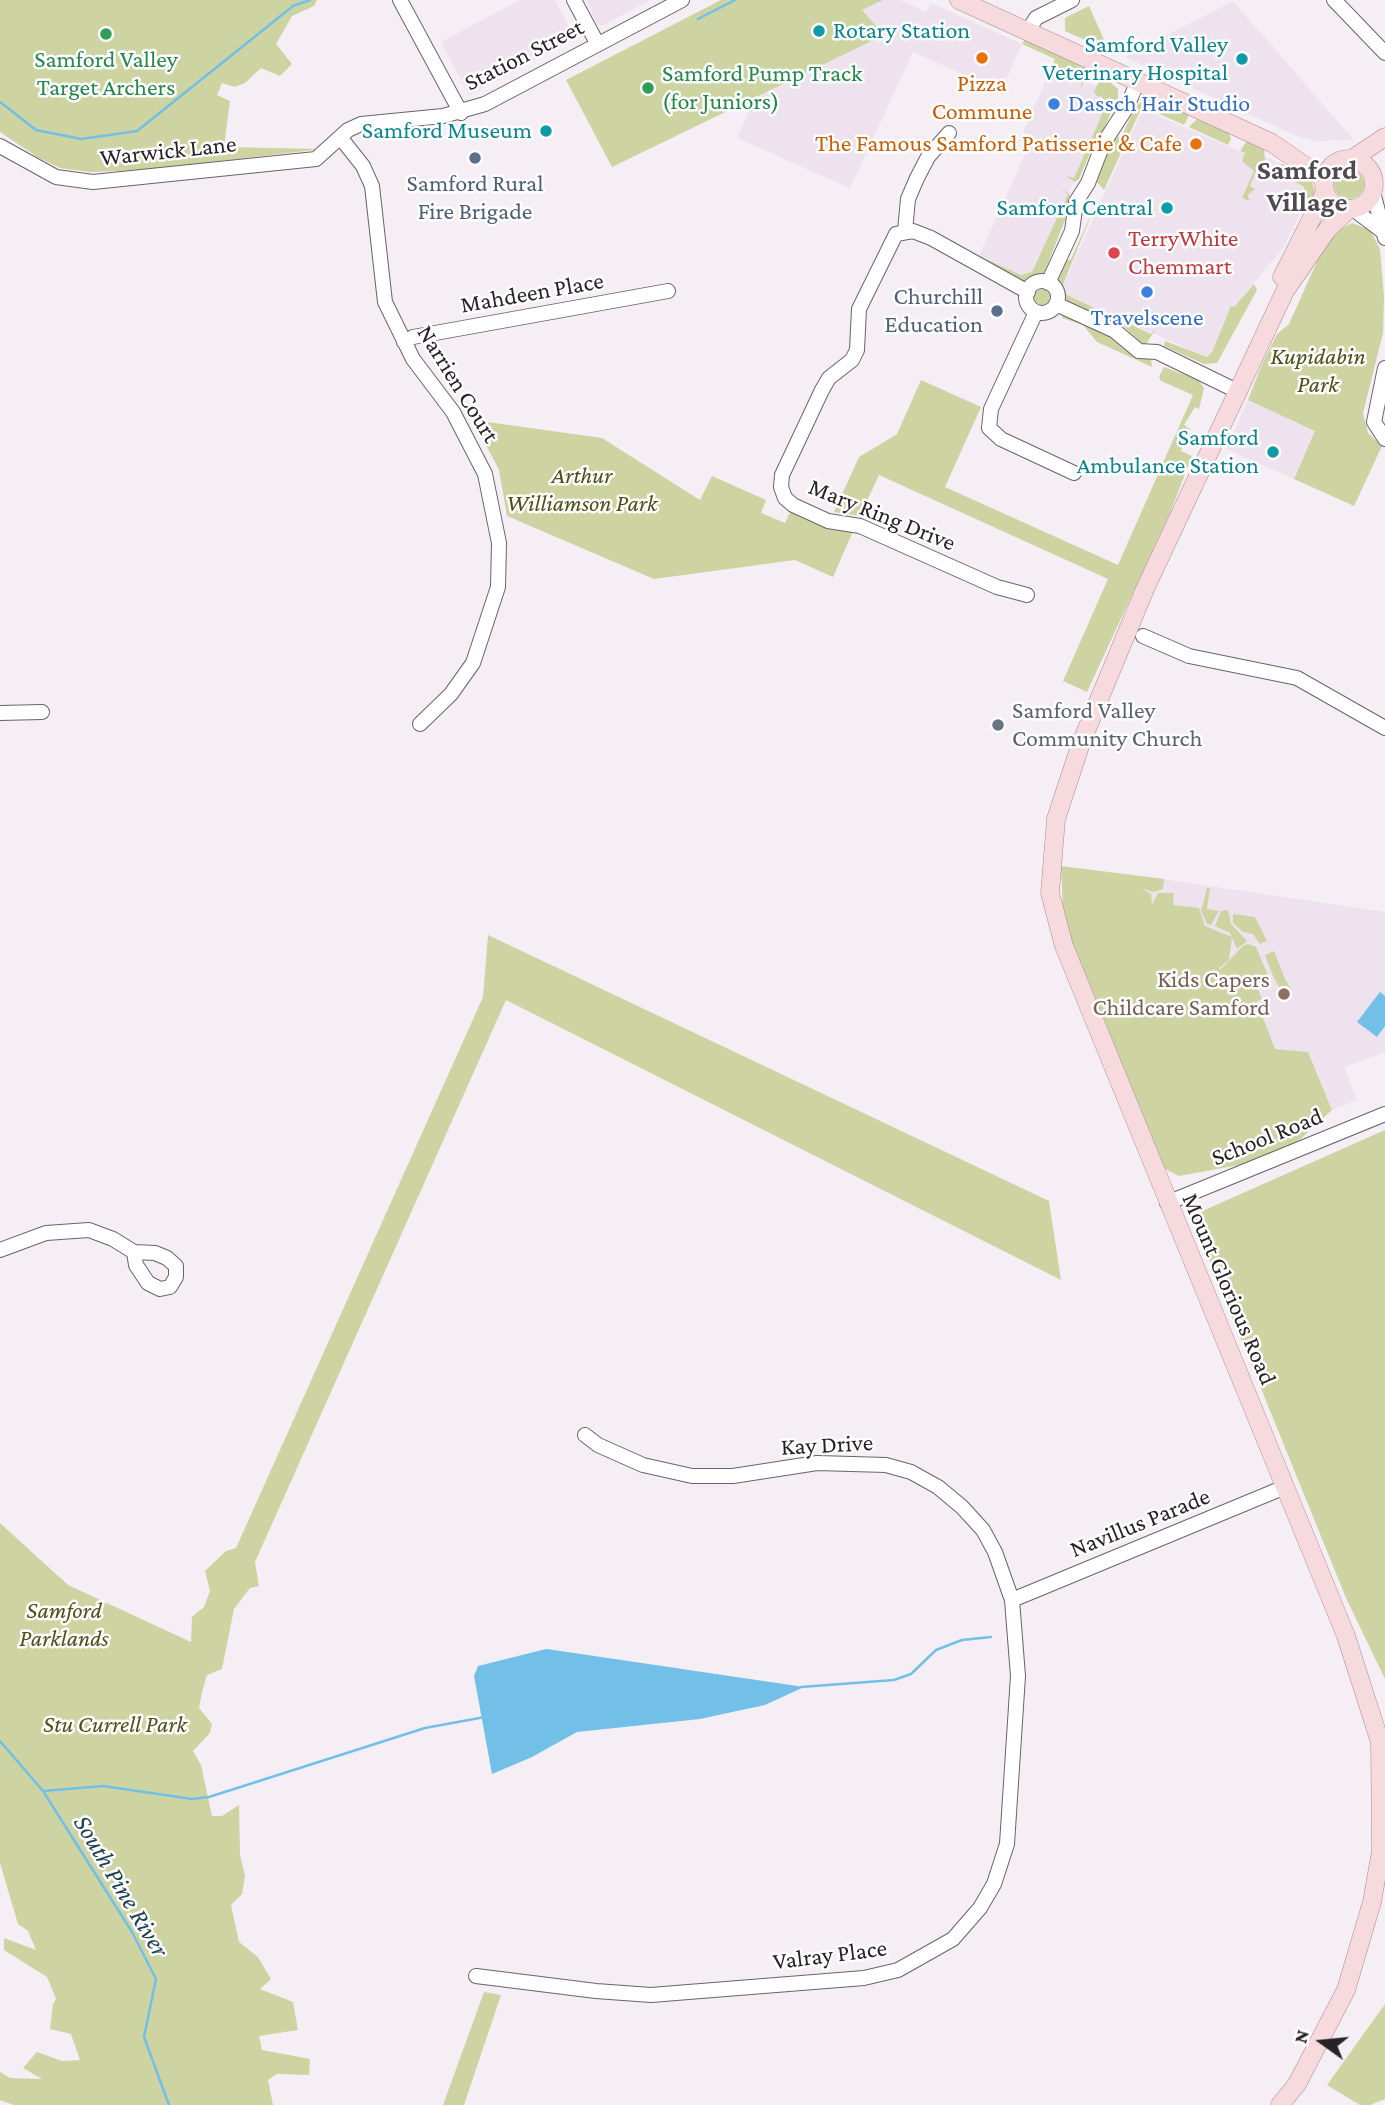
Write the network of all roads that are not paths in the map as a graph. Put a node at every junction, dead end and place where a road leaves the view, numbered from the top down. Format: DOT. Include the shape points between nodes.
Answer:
graph roads {
  1 [pos="400,0"];
  2 [pos="574,0"];
  3 [pos="682,0"];
  4 [pos="959,0"];
  5 [pos="1072,0"];
  6 [pos="1334,0"];
  7 [pos="1028,31"];
  8 [pos="597,43"];
  9 [pos="1385,52"];
  10 [pos="1137,83"];
  11 [pos="461,113"];
  12 [pos="948,133"];
  13 [pos="340,137"];
  14 [pos="1385,137"];
  15 [pos="1272,143"];
  16 [pos="0,146"];
  17 [pos="1347,159"];
  18 [pos="1385,165"];
  19 [pos="1324,185"];
  20 [pos="1373,186"];
  21 [pos="1351,209"];
  22 [pos="905,231"];
  23 [pos="1324,234"];
  24 [pos="1303,235"];
  25 [pos="1383,235"];
  26 [pos="1048,283"];
  27 [pos="668,291"];
  28 [pos="1028,292"];
  29 [pos="1056,304"];
  30 [pos="1036,312"];
  31 [pos="404,342"];
  32 [pos="1385,368"];
  33 [pos="1235,390"];
  34 [pos="1385,439"];
  35 [pos="1074,473"];
  36 [pos="1027,595"];
  37 [pos="1143,636"];
  38 [pos="42,712"];
  39 [pos="0,713"];
  40 [pos="420,724"];
  41 [pos="1385,728"];
  42 [pos="1385,1114"];
  43 [pos="1167,1203"];
  44 [pos="0,1250"];
  45 [pos="134,1252"];
  46 [pos="584,1434"];
  47 [pos="1285,1487"];
  48 [pos="1012,1600"];
  49 [pos="1383,1747"];
  50 [pos="1383,1835"];
  51 [pos="476,1976"];
  52 [pos="1280,2105"];
  1 -- 11 [label="street"];
  2 -- 8 [label="street"];
  3 -- 8 [label="street, Station Street"];
  4 -- 7 [label="main road"];
  5 -- 7 [label="street" via="1036,18"];
  6 -- 9 [label="street"];
  7 -- 10 [label="main road"];
  8 -- 11 [label="street, Station Street"];
  10 -- 15 [label="main road"];
  10 -- 26 [label="street" via="1076,202 1072,231"];
  11 -- 13 [label="street, Station Street" via="360,124"];
  12 -- 22 [label="street" via="917,178 908,199"];
  13 -- 16 [label="street, Warwick Lane" via="316,159 93,182 56,177"];
  13 -- 31 [label="street, Narrien Court" via="372,186 385,302"];
  14 -- 17 [label="main road"];
  15 -- 17 [label="main road" via="1318,157"];
  15 -- 19 [label="main road"];
  17 -- 19 [label="main road" via="1330,167"];
  17 -- 20 [label="main road" via="1367,166"];
  18 -- 20 [label="main road"];
  19 -- 21 [label="main road" via="1334,204"];
  19 -- 24 [label="main road, Mount Glorious Road"];
  20 -- 21 [label="main road" via="1365,203"];
  20 -- 25 [label="street"];
  21 -- 23 [label="main road, Mount Glorious Road"];
  21 -- 25 [label="street"];
  22 -- 28 [label="street" via="940,242"];
  22 -- 36 [label="street, Mary Ring Drive" via="891,241 859,309 857,350 822,390 780,487 793,505 818,517 860,526 997,587"];
  23 -- 24 [label="main road"];
  23 -- 33 [label="main road, Mount Glorious Road" via="1285,292"];
  24 -- 33 [label="main road, Mount Glorious Road"];
  26 -- 28 [label="street" via="1034,284"];
  26 -- 29 [label="street" via="1056,289"];
  27 -- 31 [label="street, Mahdeen Place"];
  28 -- 30 [label="street" via="1027,301"];
  29 -- 30 [label="street" via="1045,313"];
  29 -- 33 [label="street" via="1115,331 1139,351 1157,352"];
  30 -- 35 [label="street" via="991,409 989,428 1001,439"];
  31 -- 40 [label="street, Narrien Court" via="453,412 485,474 499,543 498,587 473,663 451,694"];
  32 -- 34 [label="street" via="1374,422"];
  33 -- 43 [label="main road, Mount Glorious Road" via="1145,589 1081,743 1056,819 1050,893 1064,946"];
  37 -- 41 [label="street" via="1189,656 1297,678"];
  38 -- 39 [label="street"];
  42 -- 43 [label="street, School Road"];
  43 -- 47 [label="main road, Mount Glorious Road"];
  44 -- 45 [label="street" via="46,1233 69,1230 101,1234"];
  46 -- 48 [label="street, Kay Drive" via="643,1465 692,1476 733,1476 817,1462 860,1461 911,1472 938,1487 983,1530"];
  47 -- 48 [label="street, Navillus Parade"];
  47 -- 49 [label="main road, Mount Glorious Road" via="1346,1636"];
  48 -- 51 [label="street, Valray Place" via="1018,1676 1007,1844 994,1884 953,1939 898,1970 864,1978 651,1994"];
  49 -- 50 [label="main road, Mount Glorious Road"];
  50 -- 52 [label="main road, Mount Glorious Road" via="1372,1902 1346,1990 1297,2084"];
}
